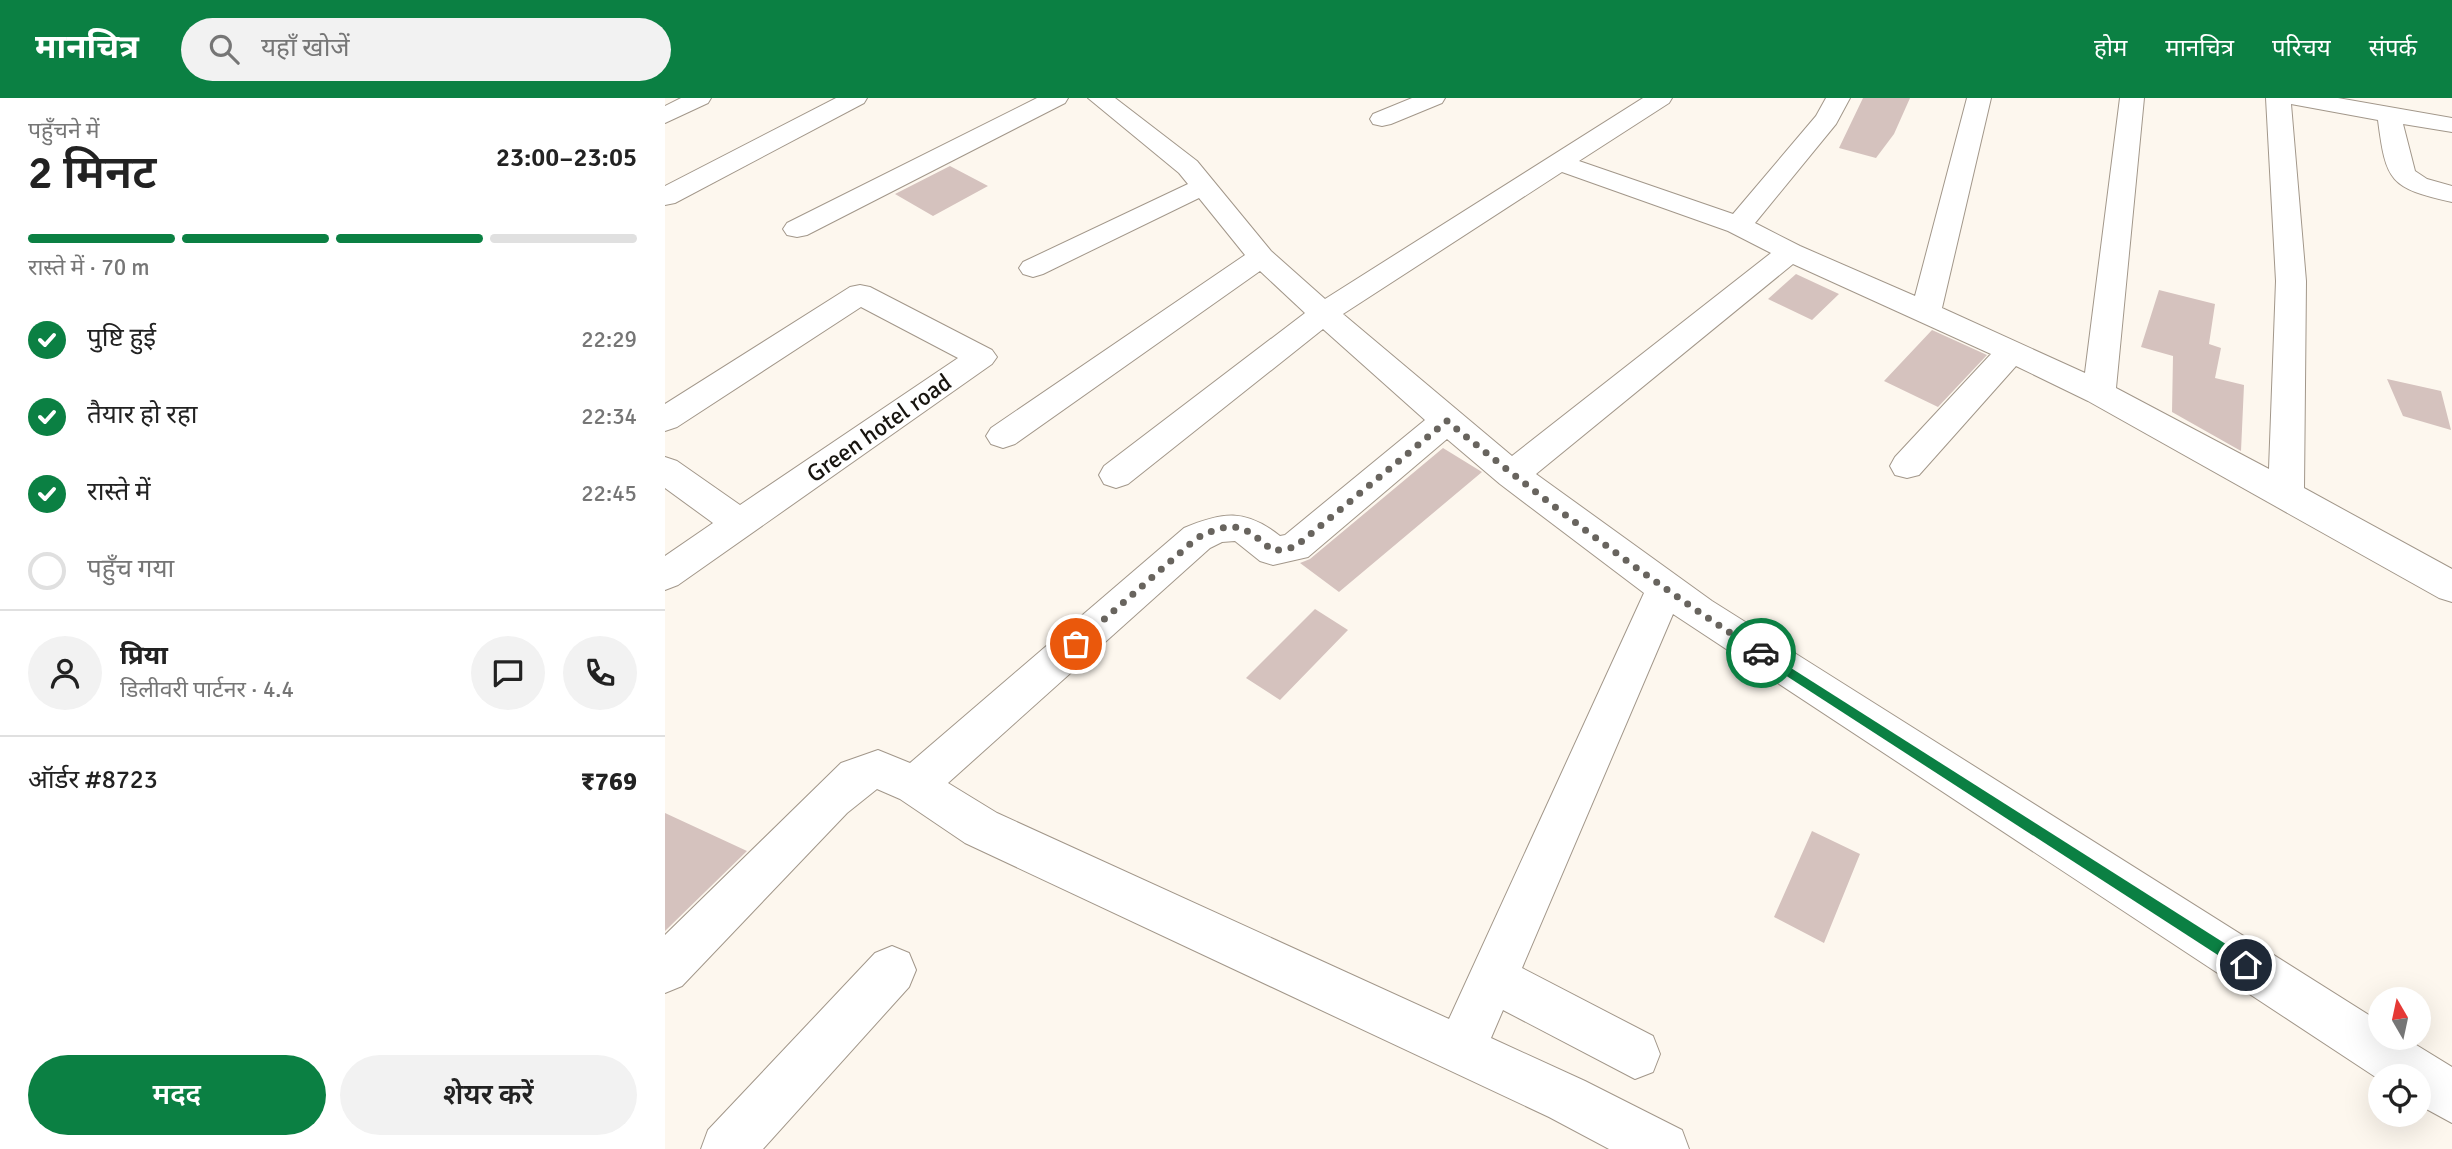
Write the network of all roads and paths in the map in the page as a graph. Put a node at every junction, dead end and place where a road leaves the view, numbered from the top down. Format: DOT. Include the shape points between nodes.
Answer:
graph roads {
  1 [pos="699,98"];
  2 [pos="855,98"];
  3 [pos="1056,98"];
  4 [pos="1100,98"];
  5 [pos="1433,98"];
  6 [pos="1660,98"];
  7 [pos="1837,98"];
  8 [pos="1979,98"];
  9 [pos="2132,98"];
  10 [pos="2278,98"];
  11 [pos="2295,98"];
  12 [pos="2389,114"];
  13 [pos="665,116"];
  14 [pos="1382,119"];
  15 [pos="2452,125"];
  16 [pos="1557,162"];
  17 [pos="1204,186"];
  18 [pos="2452,194"];
  19 [pos="665,197"];
  20 [pos="1738,225"];
  21 [pos="797,229"];
  22 [pos="1790,252"];
  23 [pos="1261,257"];
  24 [pos="1033,268"];
  25 [pos="1324,313"];
  26 [pos="1926,313"];
  27 [pos="2012,351"];
  28 [pos="2099,393"];
  29 [pos="665,419"];
  30 [pos="1447,421"];
  31 [pos="1003,436"];
  32 [pos="1907,466"];
  33 [pos="665,471"];
  34 [pos="1116,475"];
  35 [pos="1512,475"];
  36 [pos="2286,494"];
  37 [pos="740,524"];
  38 [pos="665,575"];
  39 [pos="2452,587"];
  40 [pos="1665,588"];
  41 [pos="915,785"];
  42 [pos="665,969"];
  43 [pos="892,970"];
  44 [pos="1492,978"];
  45 [pos="1461,1050"];
  46 [pos="1635,1054"];
  47 [pos="2452,1097"];
  48 [pos="727,1149"];
  49 [pos="1663,1149"];
  1 -- 13 [label="street"];
  2 -- 19 [label="street"];
  3 -- 21 [label="street"];
  4 -- 17 [label="street" via="1188,167"];
  5 -- 14 [label="street"];
  6 -- 16 [label="street"];
  7 -- 20 [label="street" via="1827,119"];
  8 -- 26 [label="street"];
  9 -- 28 [label="street"];
  10 -- 36 [label="street" via="2291,281"];
  11 -- 12 [label="street"];
  12 -- 15 [label="street"];
  12 -- 18 [label="street" via="2407,178"];
  16 -- 20 [label="street"];
  16 -- 25 [label="street"];
  17 -- 23 [label="street"];
  17 -- 24 [label="street"];
  20 -- 22 [label="street"];
  22 -- 26 [label="street"];
  22 -- 35 [label="street"];
  23 -- 25 [label="street"];
  23 -- 31 [label="street"];
  25 -- 30 [label="street"];
  25 -- 34 [label="street"];
  26 -- 27 [label="street"];
  27 -- 28 [label="street"];
  27 -- 32 [label="street"];
  28 -- 36 [label="street"];
  29 -- 37 [label="street, Green hotel road" via="860,294 981,357"];
  30 -- 35 [label="street"];
  30 -- 41 [label="street" via="1295,547 1273,551 1248,529 1219,527 1197,538"];
  33 -- 37 [label="street"];
  35 -- 40 [label="street"];
  36 -- 39 [label="street"];
  37 -- 38 [label="street, Green hotel road"];
  40 -- 44 [label="street"];
  40 -- 47 [label="street"];
  41 -- 42 [label="street" via="878,769 856,777"];
  41 -- 45 [label="street" via="981,828"];
  43 -- 48 [label="street"];
  44 -- 45 [label="street"];
  44 -- 46 [label="street"];
  45 -- 49 [label="street"];
}
